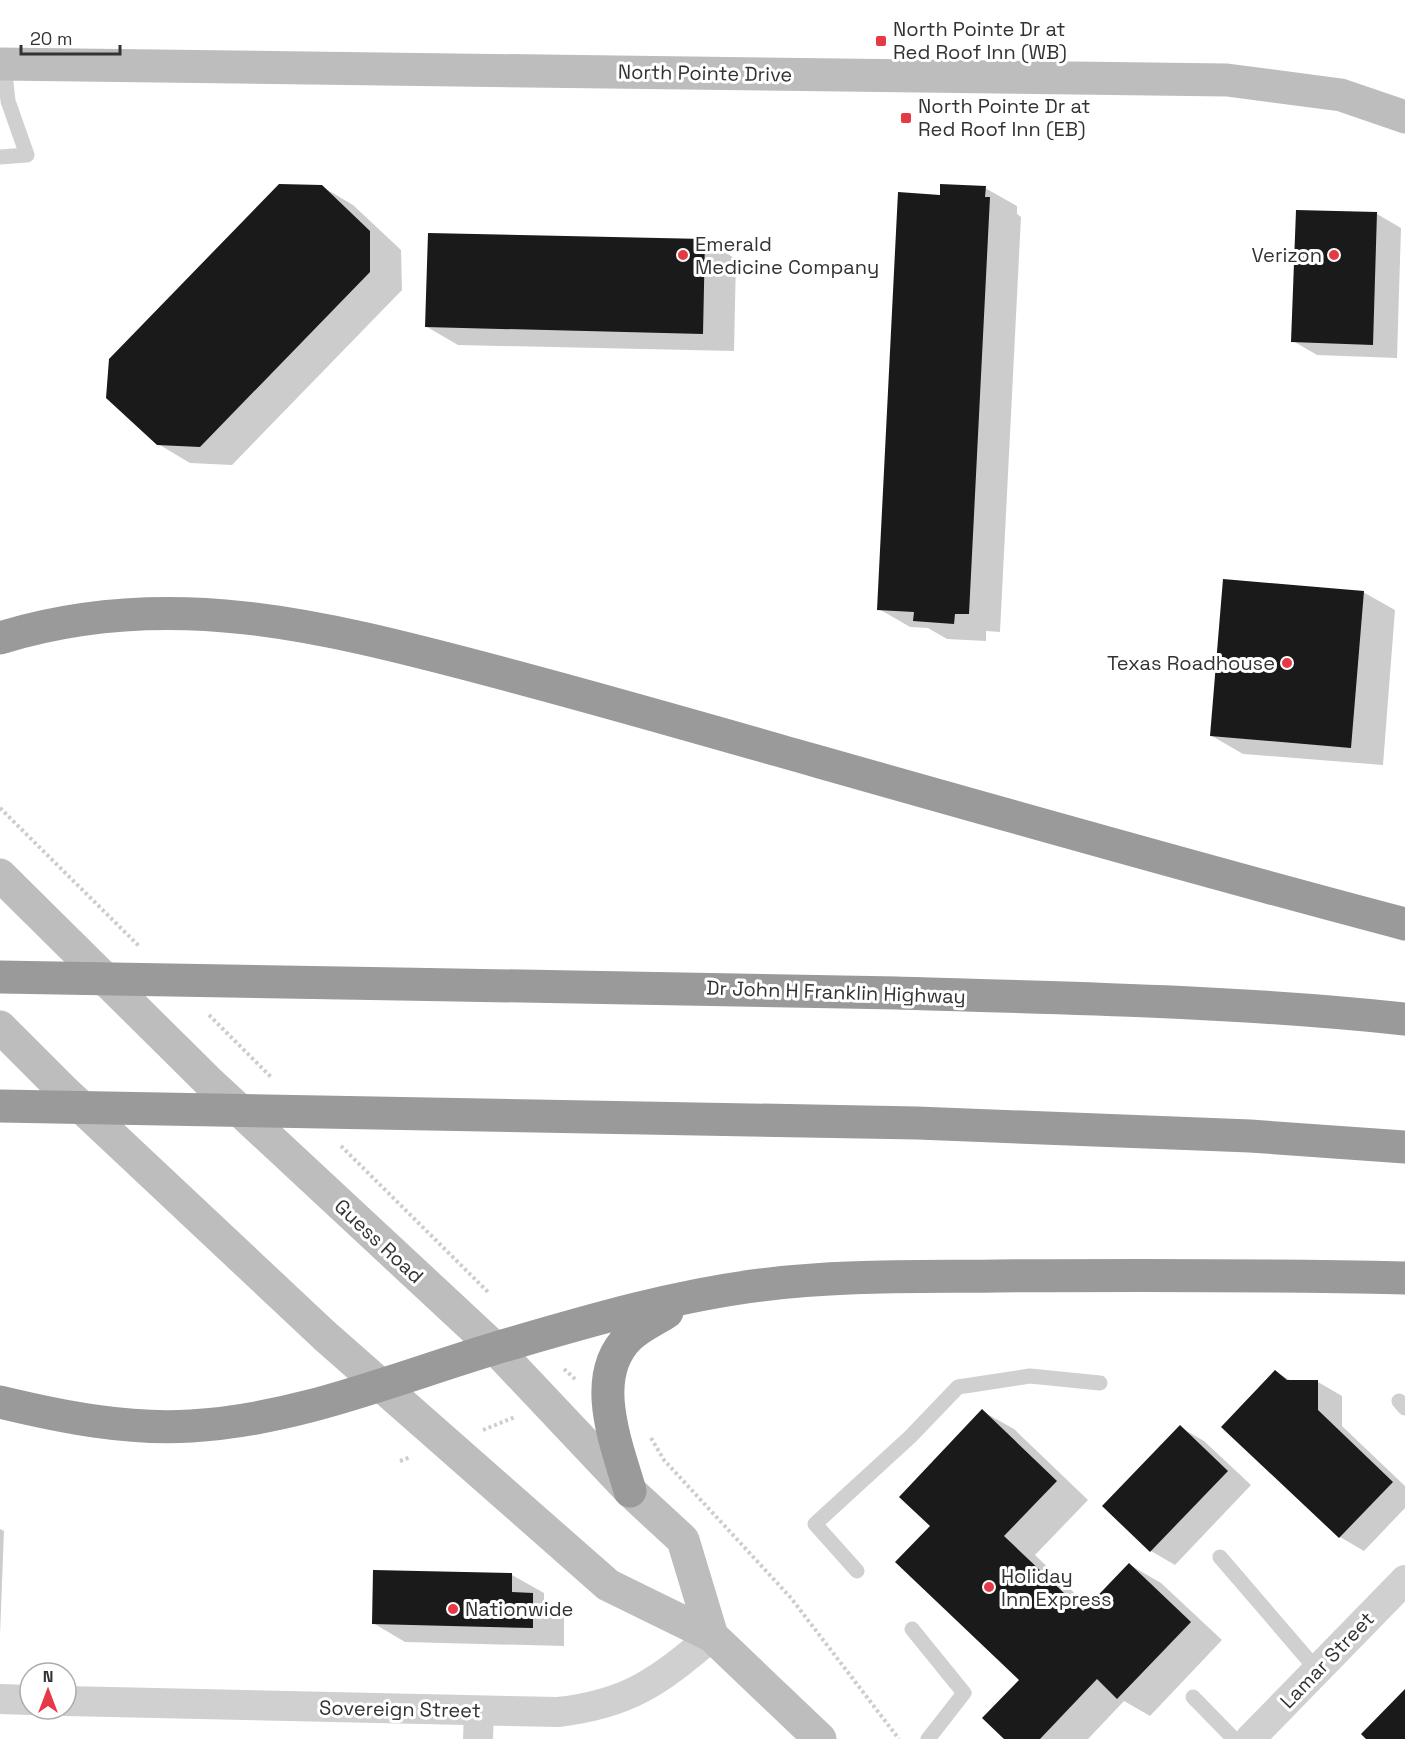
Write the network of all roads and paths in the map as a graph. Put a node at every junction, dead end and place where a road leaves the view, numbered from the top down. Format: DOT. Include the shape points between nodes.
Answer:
graph roads {
  1 [pos="2,64"];
  2 [pos="1405,117"];
  3 [pos="0,157"];
  4 [pos="0,638"];
  5 [pos="0,808"];
  6 [pos="0,875"];
  7 [pos="1405,924"];
  8 [pos="144,951"];
  9 [pos="0,977"];
  10 [pos="204,1010"];
  11 [pos="1405,1019"];
  12 [pos="0,1027"];
  13 [pos="280,1086"];
  14 [pos="0,1106"];
  15 [pos="340,1145"];
  16 [pos="1405,1147"];
  17 [pos="1405,1278"];
  18 [pos="493,1296"];
  19 [pos="688,1298"];
  20 [pos="534,1338"];
  21 [pos="495,1348"];
  22 [pos="1100,1383"];
  23 [pos="381,1387"];
  24 [pos="608,1389"];
  25 [pos="0,1402"];
  26 [pos="548,1403"];
  27 [pos="649,1434"];
  28 [pos="450,1444"];
  29 [pos="400,1461"];
  30 [pos="630,1491"];
  31 [pos="1220,1557"];
  32 [pos="857,1571"];
  33 [pos="1405,1580"];
  34 [pos="912,1629"];
  35 [pos="712,1636"];
  36 [pos="1317,1670"];
  37 [pos="1193,1697"];
  38 [pos="0,1699"];
  39 [pos="18,1700"];
  40 [pos="78,1702"];
  41 [pos="478,1725"];
  42 [pos="805,1734"];
  43 [pos="899,1739"];
  44 [pos="928,1739"];
  45 [pos="1234,1739"];
  46 [pos="1250,1739"];
  1 -- 2 [label="main road, North Pointe Drive" via="1227,80 1341,95"];
  1 -- 3 [label="lane" via="8,101 27,155"];
  4 -- 7 [label="highway" via="99,615 194,612 346,634 577,693"];
  5 -- 8 [label="path"];
  6 -- 21 [label="main road, Guess Road" via="208,1081"];
  9 -- 11 [label="highway, Dr John H Franklin Highway" via="266,984 602,985 1098,999 1255,1006"];
  10 -- 13 [label="path"];
  12 -- 23 [label="main road, Guess Road"];
  14 -- 16 [label="highway" via="999,1126 1239,1135"];
  15 -- 18 [label="path"];
  17 -- 19 [label="highway" via="857,1278 761,1285"];
  19 -- 20 [label="highway"];
  19 -- 24 [label="highway" via="629,1337 615,1356"];
  20 -- 21 [label="highway"];
  20 -- 24 [label="path" via="586,1389"];
  21 -- 23 [label="highway"];
  21 -- 26 [label="main road, Guess Road"];
  22 -- 32 [label="lane" via="1030,1376 958,1387 815,1524"];
  23 -- 25 [label="highway" via="248,1420 194,1426 103,1421"];
  23 -- 28 [label="main road, Guess Road"];
  24 -- 30 [label="highway" via="609,1419"];
  26 -- 28 [label="path"];
  26 -- 30 [label="main road, Guess Road"];
  27 -- 43 [label="path" via="664,1460 791,1598"];
  28 -- 29 [label="path"];
  28 -- 35 [label="main road, Guess Road" via="608,1585"];
  30 -- 35 [label="main road, Guess Road" via="682,1540"];
  31 -- 36 [label="lane"];
  33 -- 36 [label="street, Lamar Street"];
  34 -- 44 [label="lane" via="964,1693"];
  35 -- 41 [label="street, Sovereign Street" via="666,1675 620,1700 588,1709"];
  35 -- 42 [label="main road, Guess Road"];
  36 -- 46 [label="street, Lamar Street"];
  37 -- 45 [label="lane"];
  38 -- 39 [label="street"];
  40 -- 41 [label="street, Sovereign Street"];
}
